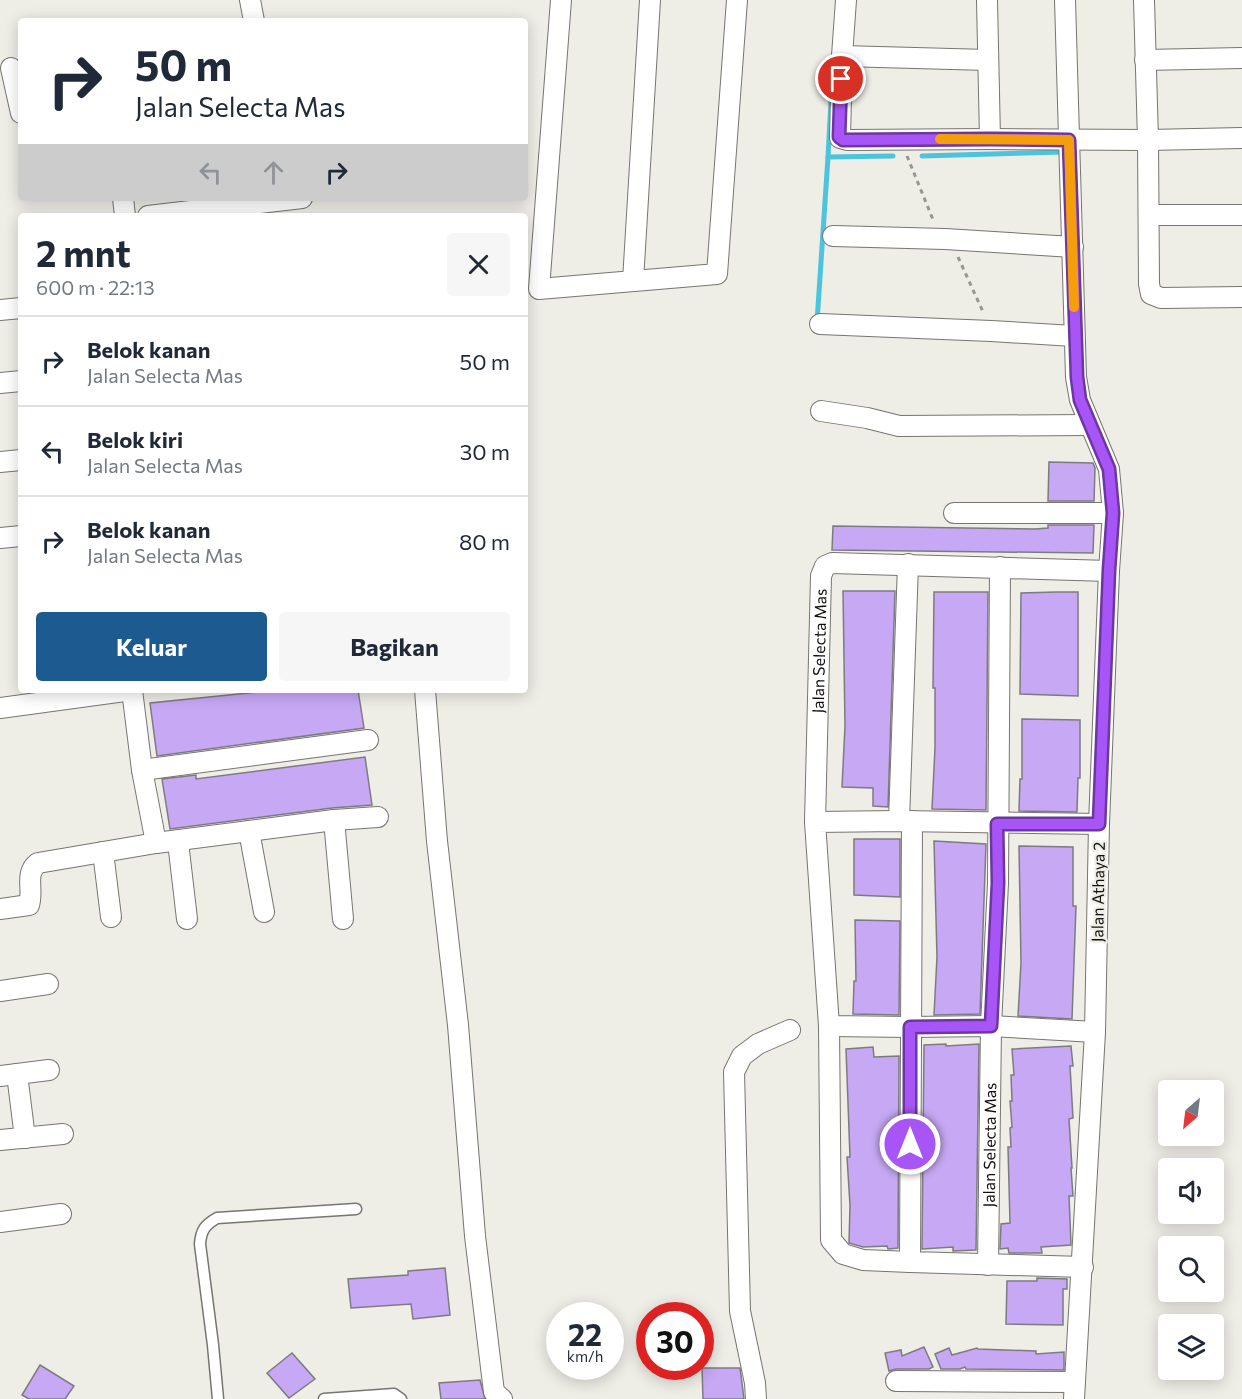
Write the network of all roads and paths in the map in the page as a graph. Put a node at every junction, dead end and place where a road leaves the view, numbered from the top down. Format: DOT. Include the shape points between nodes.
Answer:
graph roads {
  1 [pos="250,0"];
  2 [pos="561,0"];
  3 [pos="650,0"];
  4 [pos="737,0"];
  5 [pos="846,0"];
  6 [pos="987,0"];
  7 [pos="1065,0"];
  8 [pos="1144,0"];
  9 [pos="253,18"];
  10 [pos="842,56"];
  11 [pos="1242,58"];
  12 [pos="988,60"];
  13 [pos="1145,60"];
  14 [pos="11,68"];
  15 [pos="18,100"];
  16 [pos="1242,138"];
  17 [pos="990,139"];
  18 [pos="1069,140"];
  19 [pos="1148,140"];
  20 [pos="276,201"];
  21 [pos="174,213"];
  22 [pos="1149,215"];
  23 [pos="1242,215"];
  24 [pos="833,236"];
  25 [pos="1073,247"];
  26 [pos="633,281"];
  27 [pos="1242,297"];
  28 [pos="18,308"];
  29 [pos="0,310"];
  30 [pos="820,324"];
  31 [pos="1074,336"];
  32 [pos="18,381"];
  33 [pos="0,383"];
  34 [pos="821,411"];
  35 [pos="1089,424"];
  36 [pos="18,460"];
  37 [pos="0,462"];
  38 [pos="954,513"];
  39 [pos="1113,513"];
  40 [pos="18,536"];
  41 [pos="0,538"];
  42 [pos="908,564"];
  43 [pos="1000,567"];
  44 [pos="1109,570"];
  45 [pos="110,693"];
  46 [pos="132,693"];
  47 [pos="425,693"];
  48 [pos="0,708"];
  49 [pos="368,740"];
  50 [pos="142,770"];
  51 [pos="378,817"];
  52 [pos="334,820"];
  53 [pos="906,821"];
  54 [pos="815,822"];
  55 [pos="997,824"];
  56 [pos="1099,824"];
  57 [pos="249,831"];
  58 [pos="178,842"];
  59 [pos="156,843"];
  60 [pos="103,852"];
  61 [pos="0,909"];
  62 [pos="264,912"];
  63 [pos="111,917"];
  64 [pos="187,919"];
  65 [pos="343,919"];
  66 [pos="48,984"];
  67 [pos="0,991"];
  68 [pos="829,1026"];
  69 [pos="991,1026"];
  70 [pos="910,1027"];
  71 [pos="790,1030"];
  72 [pos="1095,1032"];
  73 [pos="49,1070"];
  74 [pos="8,1075"];
  75 [pos="63,1134"];
  76 [pos="25,1138"];
  77 [pos="0,1140"];
  78 [pos="357,1209"];
  79 [pos="61,1214"];
  80 [pos="0,1222"];
  81 [pos="910,1262"];
  82 [pos="988,1265"];
  83 [pos="1083,1267"];
  84 [pos="896,1381"];
  85 [pos="1075,1390"];
  86 [pos="218,1399"];
  87 [pos="324,1399"];
  88 [pos="401,1399"];
  89 [pos="502,1399"];
  90 [pos="756,1399"];
  1 -- 9 [label="street"];
  2 -- 26 [label="street" via="539,289"];
  3 -- 26 [label="street"];
  4 -- 26 [label="street" via="717,274"];
  5 -- 10 [label="street"];
  6 -- 12 [label="street"];
  7 -- 18 [label="street, Jalan Athaya 2"];
  8 -- 13 [label="street"];
  10 -- 12 [label="street"];
  10 -- 17 [label="street" via="839,137 843,140"];
  11 -- 13 [label="street"];
  12 -- 17 [label="street"];
  13 -- 19 [label="street"];
  14 -- 15 [label="street"];
  16 -- 19 [label="street"];
  17 -- 18 [label="street"];
  18 -- 19 [label="street"];
  18 -- 25 [label="street, Jalan Athaya 2"];
  19 -- 22 [label="street"];
  20 -- 21 [label="street"];
  22 -- 23 [label="street"];
  22 -- 27 [label="street" via="1151,294 1161,298"];
  24 -- 25 [label="street"];
  25 -- 31 [label="street, Jalan Athaya 2"];
  28 -- 29 [label="street"];
  30 -- 31 [label="street"];
  31 -- 35 [label="street, Jalan Athaya 2" via="1080,400"];
  32 -- 33 [label="street"];
  34 -- 35 [label="street" via="899,426"];
  35 -- 39 [label="street, Jalan Athaya 2" via="1109,469"];
  36 -- 37 [label="street"];
  38 -- 39 [label="street"];
  39 -- 44 [label="street, Jalan Athaya 2"];
  40 -- 41 [label="street"];
  42 -- 43 [label="street, Jalan Selecta Mas"];
  42 -- 53 [label="street"];
  42 -- 54 [label="street, Jalan Selecta Mas" via="832,563 822,570"];
  43 -- 44 [label="street, Jalan Selecta Mas"];
  43 -- 55 [label="street, Jalan Selecta Mas"];
  44 -- 56 [label="street, Jalan Athaya 2"];
  45 -- 48 [label="street"];
  46 -- 50 [label="street"];
  47 -- 89 [label="street" via="476,1236 494,1392"];
  49 -- 50 [label="street"];
  50 -- 59 [label="street"];
  51 -- 52 [label="street"];
  52 -- 57 [label="street"];
  52 -- 65 [label="street"];
  53 -- 54 [label="street"];
  53 -- 55 [label="street"];
  53 -- 70 [label="street"];
  54 -- 68 [label="street, Jalan Selecta Mas"];
  55 -- 56 [label="street"];
  55 -- 69 [label="street, Jalan Selecta Mas"];
  56 -- 72 [label="street, Jalan Athaya 2"];
  57 -- 58 [label="street"];
  57 -- 62 [label="street"];
  58 -- 59 [label="street"];
  58 -- 64 [label="street"];
  59 -- 60 [label="street"];
  60 -- 61 [label="street" via="38,863 30,873 30,904"];
  60 -- 63 [label="street"];
  66 -- 67 [label="street"];
  68 -- 70 [label="street"];
  68 -- 81 [label="street, Jalan Selecta Mas" via="831,1239 843,1254 863,1260"];
  69 -- 70 [label="street"];
  69 -- 72 [label="street"];
  69 -- 82 [label="street, Jalan Selecta Mas"];
  70 -- 81 [label="street"];
  71 -- 90 [label="street" via="758,1044 742,1056 734,1072 740,1311"];
  72 -- 83 [label="street, Jalan Athaya 2"];
  73 -- 74 [label="street"];
  74 -- 76 [label="street"];
  75 -- 76 [label="street"];
  76 -- 77 [label="street"];
  78 -- 86 [label="lane" via="217,1218 201,1232"];
  79 -- 80 [label="street"];
  81 -- 82 [label="street"];
  82 -- 83 [label="street"];
  83 -- 85 [label="street, Jalan Athaya 2"];
  84 -- 85 [label="street"];
  87 -- 88 [label="lane" via="394,1394"];
}
